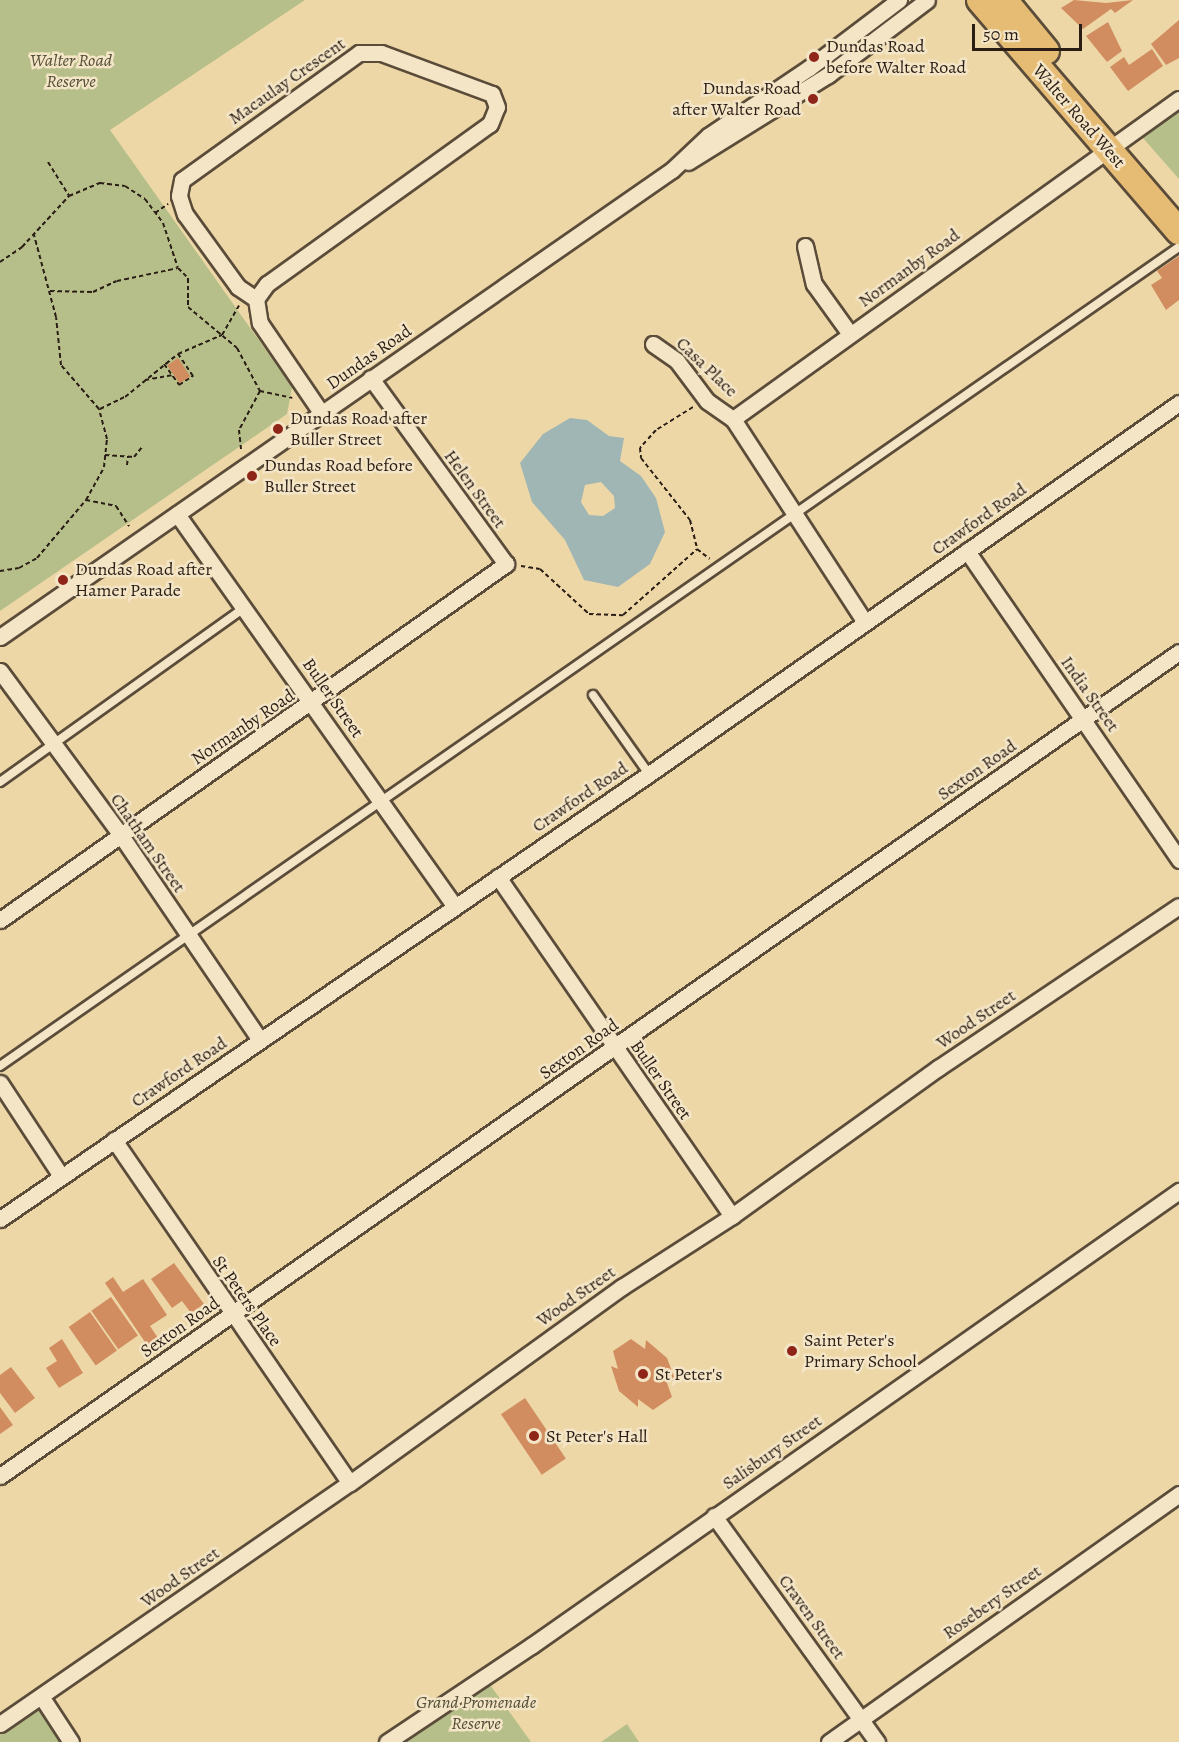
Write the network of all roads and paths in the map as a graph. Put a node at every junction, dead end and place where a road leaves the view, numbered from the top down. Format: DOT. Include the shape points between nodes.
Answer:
graph roads {
  1 [pos="899,0"];
  2 [pos="927,0"];
  3 [pos="980,0"];
  4 [pos="1004,0"];
  5 [pos="1179,99"];
  6 [pos="1114,143"];
  7 [pos="48,162"];
  8 [pos="672,170"];
  9 [pos="69,196"];
  10 [pos="1179,205"];
  11 [pos="1179,231"];
  12 [pos="34,235"];
  13 [pos="805,246"];
  14 [pos="1179,247"];
  15 [pos="0,262"];
  16 [pos="178,268"];
  17 [pos="49,291"];
  18 [pos="256,299"];
  19 [pos="850,334"];
  20 [pos="222,335"];
  21 [pos="653,344"];
  22 [pos="178,354"];
  23 [pos="164,364"];
  24 [pos="172,375"];
  25 [pos="371,378"];
  26 [pos="145,380"];
  27 [pos="260,391"];
  28 [pos="298,399"];
  29 [pos="707,400"];
  30 [pos="1179,403"];
  31 [pos="99,409"];
  32 [pos="322,414"];
  33 [pos="733,419"];
  34 [pos="142,447"];
  35 [pos="241,450"];
  36 [pos="105,455"];
  37 [pos="128,457"];
  38 [pos="127,465"];
  39 [pos="86,500"];
  40 [pos="177,514"];
  41 [pos="794,515"];
  42 [pos="129,526"];
  43 [pos="697,549"];
  44 [pos="967,551"];
  45 [pos="506,564"];
  46 [pos="719,566"];
  47 [pos="0,571"];
  48 [pos="245,607"];
  49 [pos="866,622"];
  50 [pos="0,637"];
  51 [pos="1179,652"];
  52 [pos="0,671"];
  53 [pos="593,695"];
  54 [pos="312,703"];
  55 [pos="1084,719"];
  56 [pos="53,746"];
  57 [pos="649,774"];
  58 [pos="0,782"];
  59 [pos="382,801"];
  60 [pos="120,834"];
  61 [pos="1179,860"];
  62 [pos="498,877"];
  63 [pos="455,906"];
  64 [pos="1179,906"];
  65 [pos="0,920"];
  66 [pos="188,936"];
  67 [pos="260,1040"];
  68 [pos="614,1047"];
  69 [pos="0,1066"];
  70 [pos="0,1083"];
  71 [pos="114,1140"];
  72 [pos="62,1176"];
  73 [pos="1179,1191"];
  74 [pos="732,1216"];
  75 [pos="0,1219"];
  76 [pos="233,1314"];
  77 [pos="0,1476"];
  78 [pos="350,1483"];
  79 [pos="1179,1494"];
  80 [pos="714,1516"];
  81 [pos="40,1696"];
  82 [pos="861,1719"];
  83 [pos="0,1724"];
  84 [pos="71,1742"];
  85 [pos="387,1742"];
  86 [pos="829,1742"];
  87 [pos="878,1742"];
  1 -- 8 [label="street, Dundas Road" via="809,68 708,136"];
  2 -- 8 [label="street, Dundas Road" via="828,75 714,148"];
  3 -- 6 [label="main road, Walter Road West"];
  4 -- 6 [label="main road, Walter Road West"];
  5 -- 6 [label="street, Normanby Road"];
  6 -- 10 [label="main road, Walter Road West"];
  6 -- 11 [label="main road, Walter Road West"];
  6 -- 19 [label="street, Normanby Road"];
  7 -- 9 [label="path"];
  8 -- 25 [label="street, Dundas Road"];
  9 -- 12 [label="path"];
  9 -- 16 [label="path" via="100,183 125,186 163,223"];
  12 -- 15 [label="path"];
  12 -- 17 [label="path"];
  13 -- 19 [label="street" via="814,284"];
  14 -- 41 [label="lane"];
  16 -- 17 [label="path" via="117,281 93,292"];
  16 -- 20 [label="path" via="189,279 188,307"];
  17 -- 31 [label="path" via="61,365"];
  18 -- 18 [label="street, Macaulay Crescent" via="238,287 185,214 179,196 182,180 359,53 381,52 492,94 497,107 490,124 267,284"];
  18 -- 20 [label="path" via="234,309"];
  18 -- 32 [label="street" via="260,323"];
  19 -- 33 [label="street, Normanby Road"];
  20 -- 22 [label="path"];
  20 -- 27 [label="path" via="246,360"];
  21 -- 29 [label="street, Casa Place" via="677,361"];
  22 -- 23 [label="path"];
  22 -- 24 [label="path" via="193,376 179,386"];
  23 -- 24 [label="path"];
  23 -- 26 [label="path"];
  24 -- 26 [label="path"];
  25 -- 32 [label="street, Dundas Road"];
  25 -- 45 [label="street, Helen Street"];
  26 -- 31 [label="path" via="124,398"];
  27 -- 28 [label="path"];
  27 -- 35 [label="path" via="240,430"];
  29 -- 33 [label="street, Casa Place"];
  29 -- 43 [label="path" via="656,430 640,448 641,458 690,520"];
  30 -- 44 [label="street, Crawford Road"];
  31 -- 36 [label="path" via="107,439"];
  32 -- 40 [label="street, Dundas Road"];
  33 -- 41 [label="street"];
  34 -- 37 [label="path" via="134,457"];
  36 -- 37 [label="path"];
  36 -- 39 [label="path" via="104,466"];
  37 -- 38 [label="path"];
  39 -- 42 [label="path" via="116,506"];
  39 -- 47 [label="path" via="37,558 19,568"];
  40 -- 48 [label="street, Buller Street"];
  40 -- 50 [label="street, Dundas Road"];
  41 -- 46 [label="lane"];
  41 -- 49 [label="street"];
  43 -- 45 [label="path" via="622,615 589,614 540,569"];
  43 -- 46 [label="path"];
  44 -- 49 [label="street, Crawford Road"];
  44 -- 55 [label="street, India Street"];
  45 -- 54 [label="street, Normanby Road"];
  46 -- 59 [label="lane"];
  48 -- 54 [label="street, Buller Street"];
  48 -- 56 [label="lane"];
  49 -- 57 [label="street, Crawford Road"];
  51 -- 55 [label="street, Sexton Road"];
  52 -- 56 [label="street, Chatham Street"];
  53 -- 57 [label="lane"];
  54 -- 59 [label="street, Buller Street"];
  54 -- 60 [label="street, Normanby Road"];
  55 -- 61 [label="street, India Street"];
  55 -- 68 [label="street, Sexton Road"];
  56 -- 58 [label="lane"];
  56 -- 60 [label="street, Chatham Street"];
  57 -- 62 [label="street, Crawford Road"];
  59 -- 63 [label="street, Buller Street"];
  59 -- 66 [label="lane"];
  60 -- 65 [label="street, Normanby Road"];
  60 -- 66 [label="street, Chatham Street"];
  62 -- 63 [label="street, Crawford Road"];
  62 -- 68 [label="street, Buller Street"];
  63 -- 67 [label="street, Crawford Road"];
  64 -- 74 [label="street, Wood Street" via="938,1068"];
  66 -- 67 [label="street, Chatham Street"];
  66 -- 69 [label="lane"];
  67 -- 71 [label="street, Crawford Road"];
  68 -- 74 [label="street, Buller Street"];
  68 -- 76 [label="street, Sexton Road"];
  70 -- 72 [label="street"];
  71 -- 72 [label="street, Crawford Road"];
  71 -- 76 [label="street, St Peters Place"];
  72 -- 75 [label="street, Crawford Road"];
  73 -- 80 [label="street, Salisbury Street"];
  74 -- 78 [label="street, Wood Street" via="622,1287"];
  76 -- 77 [label="street, Sexton Road"];
  76 -- 78 [label="street, St Peters Place"];
  78 -- 81 [label="street, Wood Street"];
  79 -- 82 [label="street, Rosebery Street"];
  80 -- 82 [label="street, Craven Street"];
  80 -- 85 [label="street, Salisbury Street"];
  81 -- 83 [label="street, Wood Street"];
  81 -- 84 [label="street"];
  82 -- 86 [label="street, Rosebery Street"];
  82 -- 87 [label="street, Craven Street"];
}
